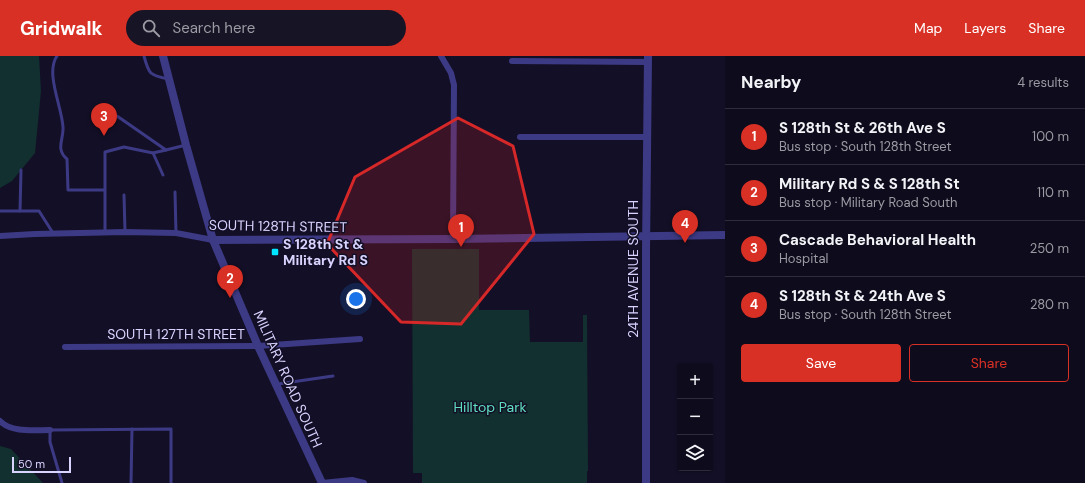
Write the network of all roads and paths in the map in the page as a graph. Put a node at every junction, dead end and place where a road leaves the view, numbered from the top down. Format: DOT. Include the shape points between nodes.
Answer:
graph roads {
  1 [pos="57,56"];
  2 [pos="144,56"];
  3 [pos="163,56"];
  4 [pos="441,56"];
  5 [pos="648,59"];
  6 [pos="512,61"];
  7 [pos="169,79"];
  8 [pos="117,116"];
  9 [pos="520,137"];
  10 [pos="647,137"];
  11 [pos="186,145"];
  12 [pos="166,150"];
  13 [pos="153,153"];
  14 [pos="21,170"];
  15 [pos="163,175"];
  16 [pos="104,190"];
  17 [pos="175,192"];
  18 [pos="124,195"];
  19 [pos="0,211"];
  20 [pos="20,211"];
  21 [pos="105,232"];
  22 [pos="125,232"];
  23 [pos="53,233"];
  24 [pos="176,233"];
  25 [pos="725,235"];
  26 [pos="0,236"];
  27 [pos="646,236"];
  28 [pos="453,239"];
  29 [pos="213,240"];
  30 [pos="360,339"];
  31 [pos="258,346"];
  32 [pos="65,347"];
  33 [pos="332,376"];
  34 [pos="276,384"];
  35 [pos="0,421"];
  36 [pos="132,429"];
  37 [pos="50,430"];
  38 [pos="62,483"];
  39 [pos="131,483"];
  40 [pos="171,483"];
  41 [pos="322,483"];
  42 [pos="364,483"];
  43 [pos="646,483"];
  1 -- 16 [label="lane" via="53,83 60,104 63,128 60,147 62,155 67,159 68,190"];
  2 -- 7 [label="lane" via="147,68 154,76"];
  3 -- 7 [label="street, MILITARY ROAD SOUTH"];
  4 -- 28 [label="street" via="454,84"];
  5 -- 6 [label="street"];
  5 -- 10 [label="street, 24TH AVENUE SOUTH"];
  7 -- 11 [label="street, MILITARY ROAD SOUTH"];
  8 -- 12 [label="lane"];
  9 -- 10 [label="street"];
  10 -- 27 [label="street, 24TH AVENUE SOUTH"];
  11 -- 12 [label="lane"];
  11 -- 29 [label="street, MILITARY ROAD SOUTH"];
  12 -- 13 [label="lane"];
  13 -- 15 [label="lane"];
  13 -- 16 [label="lane" via="124,147 105,152"];
  14 -- 20 [label="lane"];
  16 -- 21 [label="lane"];
  17 -- 24 [label="lane"];
  18 -- 22 [label="lane"];
  19 -- 20 [label="lane"];
  20 -- 23 [label="lane" via="39,211"];
  21 -- 22 [label="street, SOUTH 128TH STREET"];
  21 -- 23 [label="street, SOUTH 128TH STREET"];
  22 -- 24 [label="street, SOUTH 128TH STREET"];
  23 -- 26 [label="street, SOUTH 128TH STREET"];
  24 -- 29 [label="street, SOUTH 128TH STREET"];
  25 -- 27 [label="street, SOUTH 128TH STREET"];
  27 -- 28 [label="street, SOUTH 128TH STREET"];
  27 -- 43 [label="street, 24TH AVENUE SOUTH"];
  28 -- 29 [label="street, SOUTH 128TH STREET"];
  29 -- 31 [label="street, MILITARY ROAD SOUTH"];
  30 -- 31 [label="street, SOUTH 127TH STREET"];
  31 -- 32 [label="street, SOUTH 127TH STREET"];
  31 -- 34 [label="street, MILITARY ROAD SOUTH"];
  33 -- 34 [label="lane"];
  34 -- 41 [label="street, MILITARY ROAD SOUTH"];
  35 -- 37 [label="street" via="10,428"];
  36 -- 37 [label="lane"];
  36 -- 39 [label="lane"];
  36 -- 40 [label="lane" via="171,429"];
  37 -- 38 [label="lane" via="50,442"];
  41 -- 42 [label="street" via="352,480"];
}
